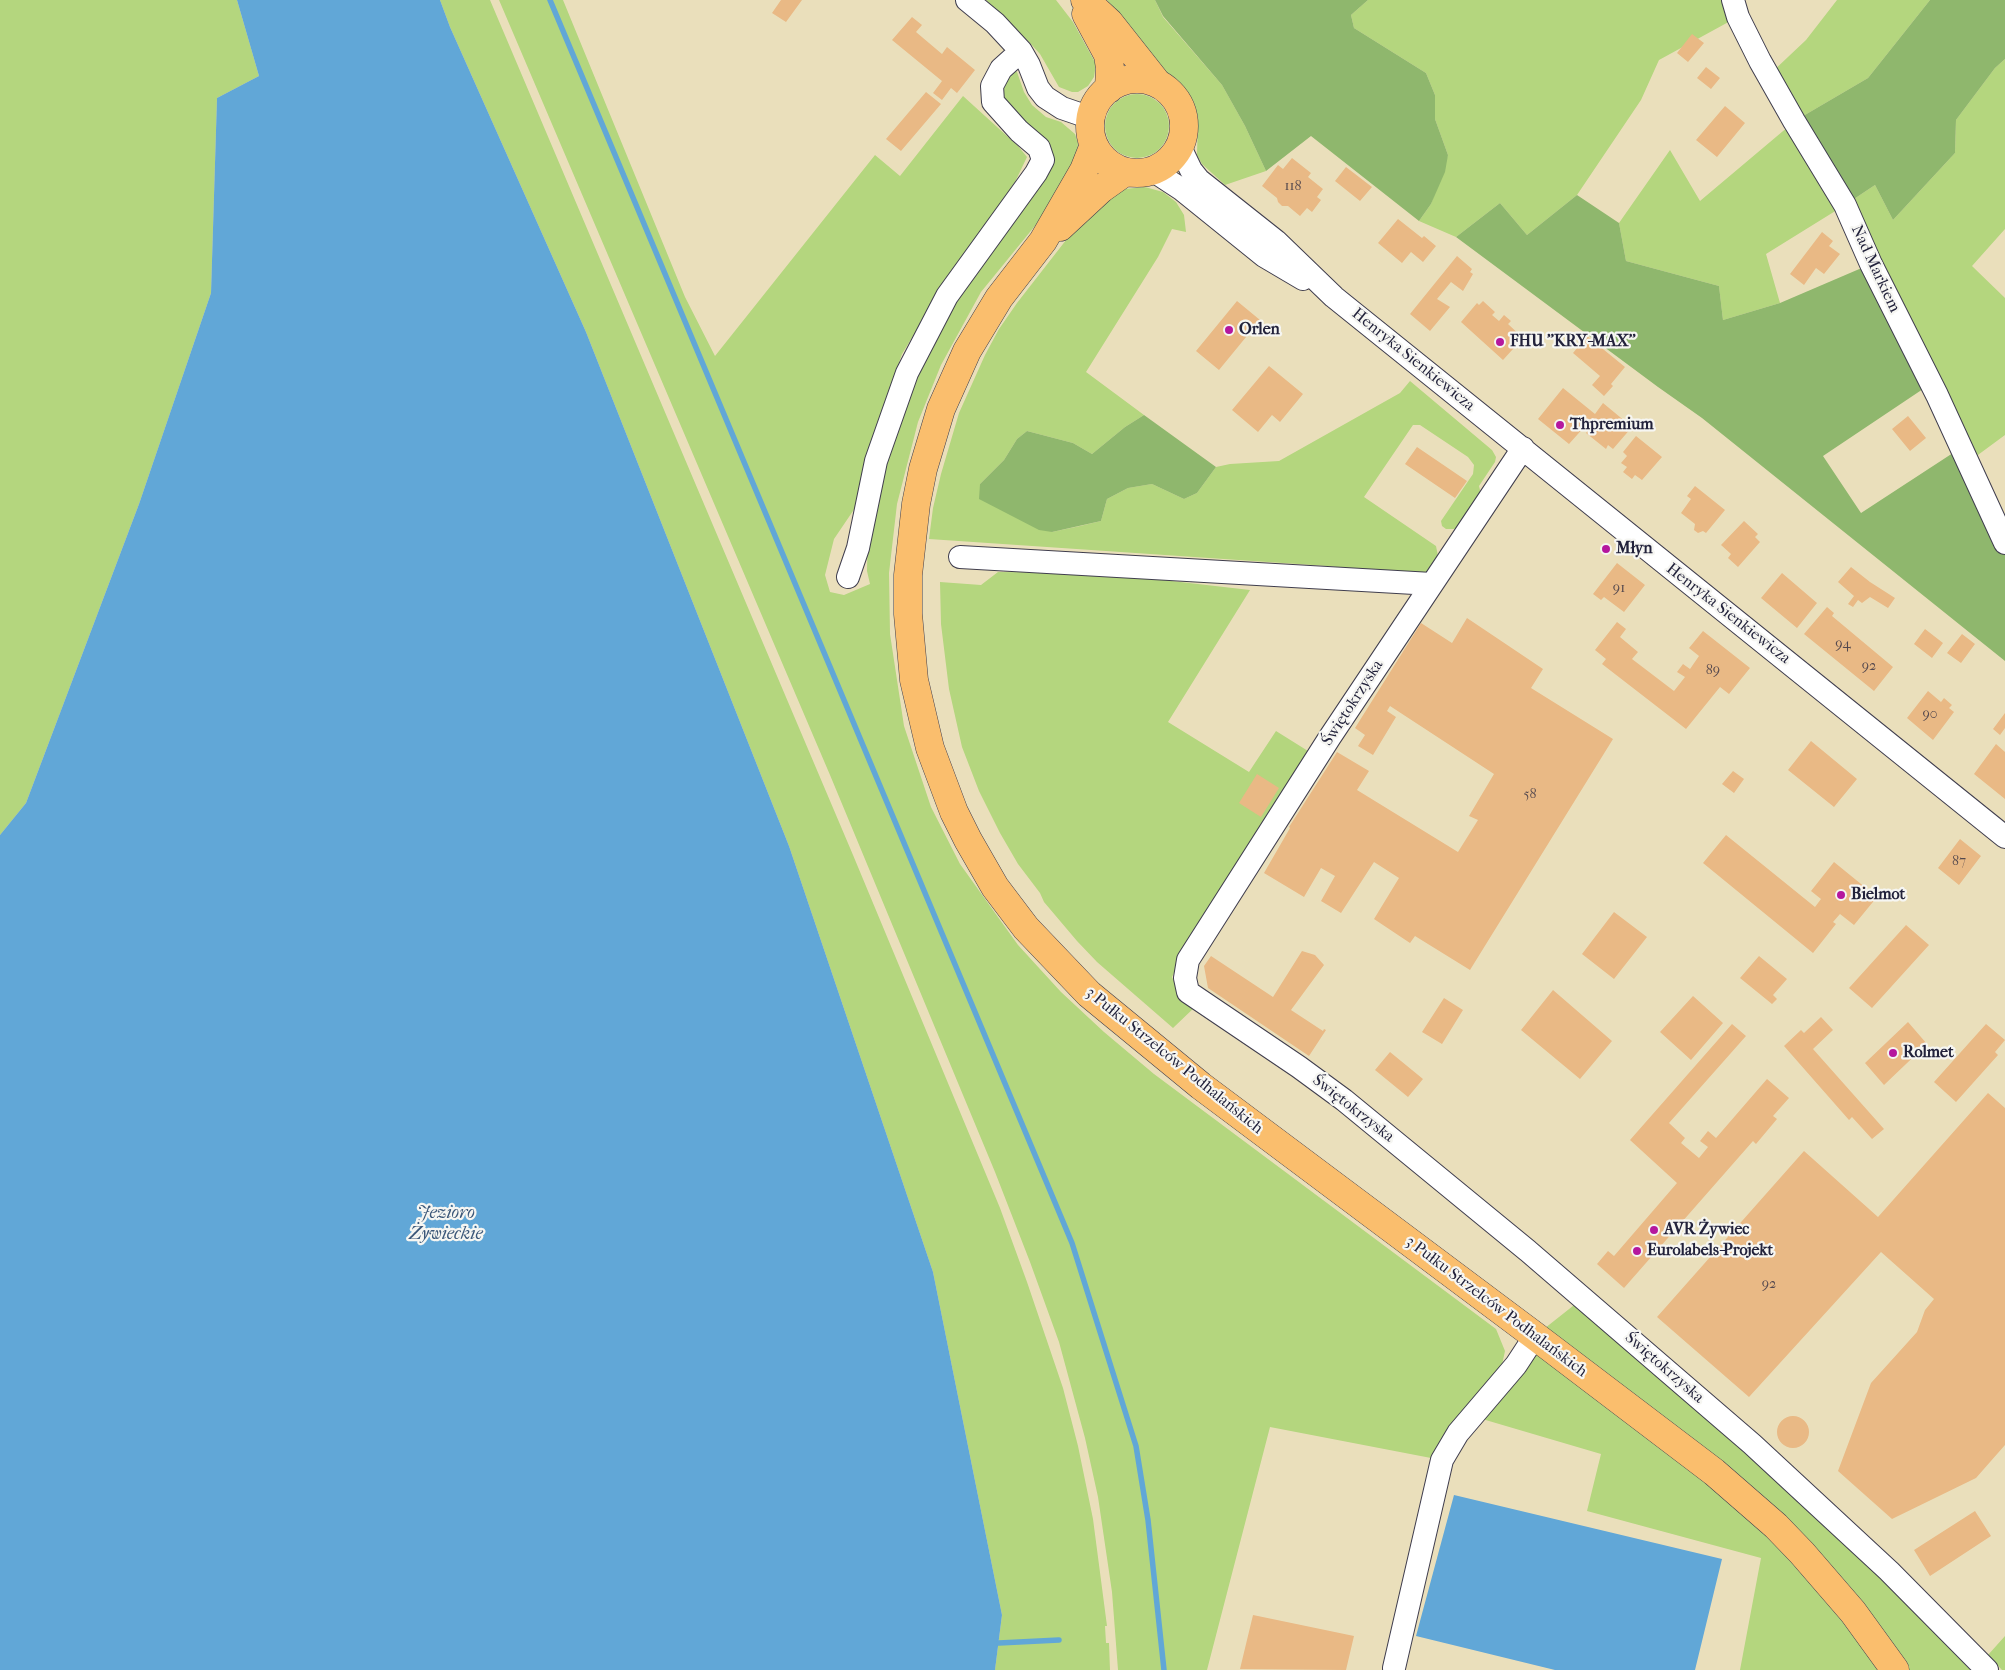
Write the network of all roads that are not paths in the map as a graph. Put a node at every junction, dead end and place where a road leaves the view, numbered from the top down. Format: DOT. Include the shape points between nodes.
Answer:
graph roads {
  1 [pos="967,0"];
  2 [pos="1080,0"];
  3 [pos="1086,0"];
  4 [pos="1733,0"];
  5 [pos="1021,51"];
  6 [pos="1158,84"];
  7 [pos="1109,89"];
  8 [pos="1091,118"];
  9 [pos="1094,145"];
  10 [pos="1180,145"];
  11 [pos="1152,170"];
  12 [pos="1125,172"];
  13 [pos="1043,241"];
  14 [pos="1334,297"];
  15 [pos="1523,448"];
  16 [pos="2005,543"];
  17 [pos="960,557"];
  18 [pos="848,577"];
  19 [pos="1432,584"];
  20 [pos="2005,837"];
  21 [pos="1535,1336"];
  22 [pos="1396,1669"];
  23 [pos="1895,1670"];
  24 [pos="1987,1670"];
  1 -- 5 [label="street" via="995,23"];
  2 -- 7 [label="main road" via="1108,55"];
  3 -- 6 [label="main road" via="1109,22"];
  4 -- 16 [label="street, Nad Markiem" via="1760,61 1845,205"];
  5 -- 8 [label="street" via="1045,97"];
  5 -- 18 [label="street" via="1001,69 992,86 994,102 1039,148 1044,160 947,296 907,373 876,460 858,548"];
  6 -- 7 [label="main road" via="1133,80"];
  6 -- 10 [label="main road" via="1179,107 1183,122"];
  7 -- 8 [label="main road" via="1099,99"];
  8 -- 9 [label="main road"];
  9 -- 12 [label="main road" via="1106,162"];
  9 -- 13 [label="main road" via="1084,170"];
  10 -- 11 [label="main road" via="1165,163"];
  10 -- 14 [label="street, Henryka Sienkiewicza" via="1199,180 1276,241"];
  11 -- 12 [label="main road"];
  11 -- 14 [label="street, Henryka Sienkiewicza" via="1181,189 1264,256"];
  12 -- 13 [label="main road"];
  13 -- 21 [label="main road, 3 Pułku Strzelców Podhalańskich" via="999,298 967,351 941,409 916,504 908,575 911,652 930,748 954,812 980,863 1009,906 1089,994 1201,1086"];
  14 -- 15 [label="street, Henryka Sienkiewicza"];
  15 -- 19 [label="street, Świętokrzyska"];
  15 -- 20 [label="street, Henryka Sienkiewicza"];
  17 -- 19 [label="street"];
  19 -- 24 [label="street, Świętokrzyska" via="1330,737 1234,901 1188,960 1185,978 1188,992 1344,1100 1528,1251 1752,1444 1889,1571"];
  21 -- 22 [label="street" via="1516,1365 1458,1433 1442,1460"];
  21 -- 23 [label="main road, 3 Pułku Strzelców Podhalańskich" via="1714,1472 1776,1526 1834,1590"];
}
